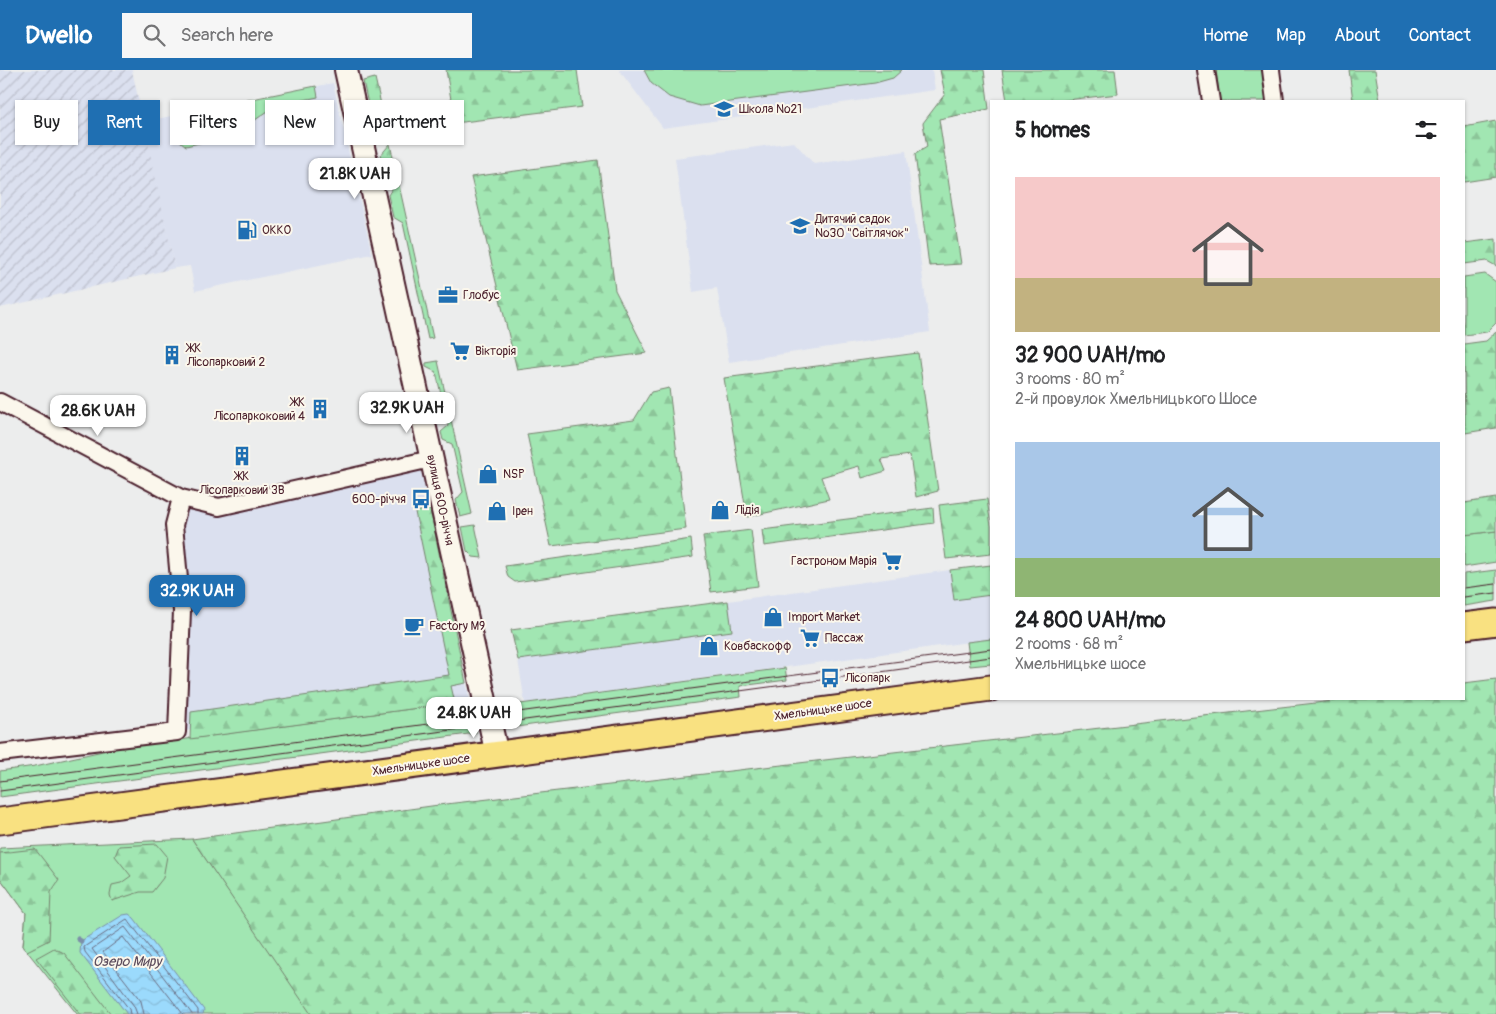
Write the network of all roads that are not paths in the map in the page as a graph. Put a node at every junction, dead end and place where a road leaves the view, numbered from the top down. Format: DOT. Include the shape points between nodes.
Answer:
graph roads {
  1 [pos="346,70"];
  2 [pos="1206,70"];
  3 [pos="1271,70"];
  4 [pos="1211,100"];
  5 [pos="1275,100"];
  6 [pos="0,402"];
  7 [pos="431,460"];
  8 [pos="181,498"];
  9 [pos="1496,622"];
  10 [pos="1465,626"];
  11 [pos="990,688"];
  12 [pos="0,753"];
  13 [pos="497,755"];
  14 [pos="0,822"];
  1 -- 7 [label="main road, вулиця 600-річчя"];
  2 -- 4 [label="street"];
  3 -- 5 [label="street"];
  6 -- 8 [label="street"];
  7 -- 8 [label="street" via="219,507"];
  7 -- 13 [label="main road, вулиця 600-річчя"];
  8 -- 12 [label="street" via="174,525 182,611 177,732"];
  9 -- 10 [label="main road"];
  11 -- 13 [label="main road, Хмельницьке шосе"];
  13 -- 14 [label="main road, Хмельницьке шосе"];
}
